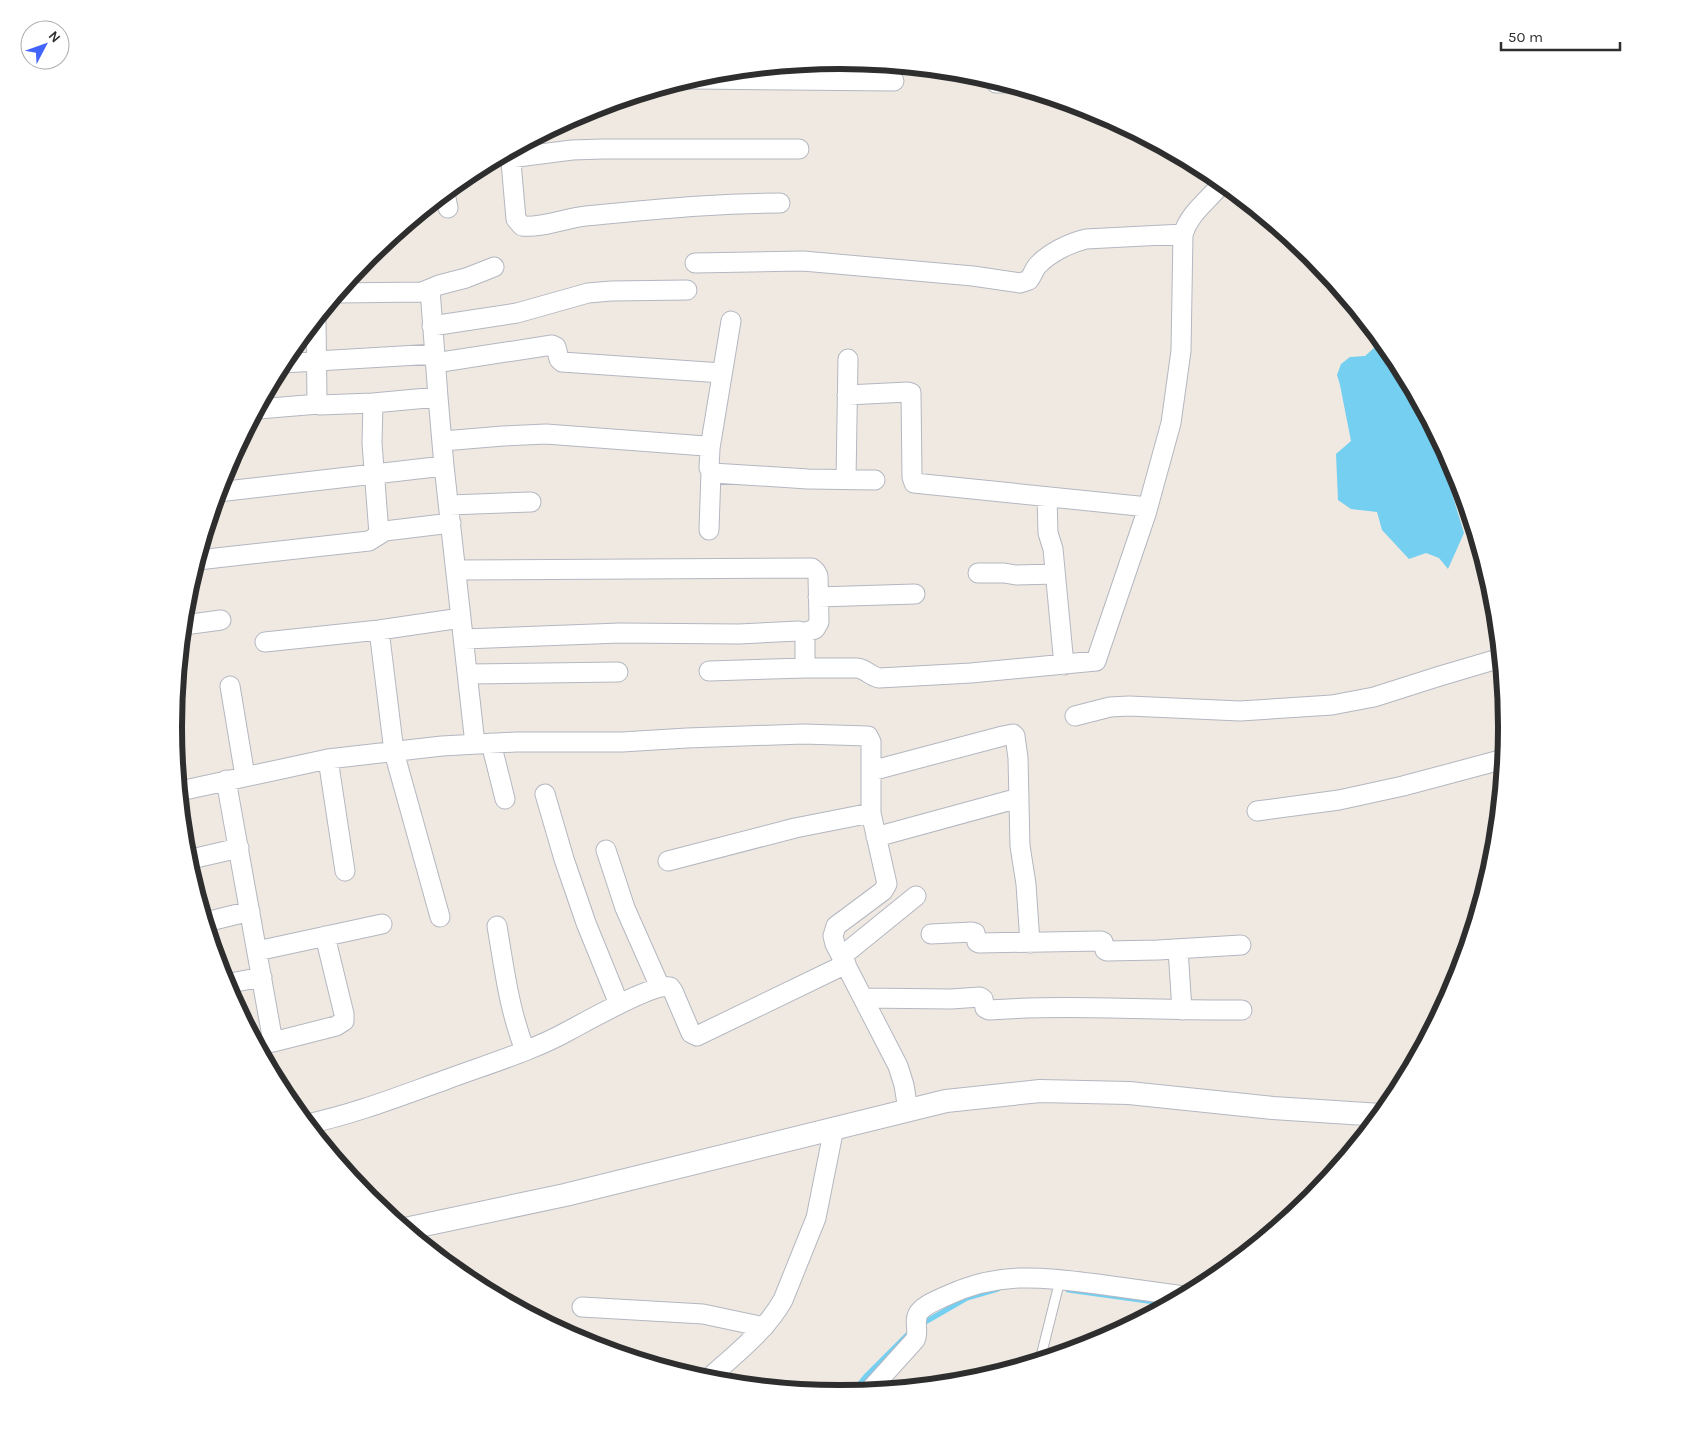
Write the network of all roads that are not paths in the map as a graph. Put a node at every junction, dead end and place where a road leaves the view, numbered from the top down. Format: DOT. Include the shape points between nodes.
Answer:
graph roads {
  1 [pos="722,79"];
  2 [pos="894,81"];
  3 [pos="799,149"];
  4 [pos="518,154"];
  5 [pos="510,157"];
  6 [pos="1217,188"];
  7 [pos="780,203"];
  8 [pos="1182,234"];
  9 [pos="695,263"];
  10 [pos="494,267"];
  11 [pos="430,289"];
  12 [pos="687,290"];
  13 [pos="346,293"];
  14 [pos="731,321"];
  15 [pos="432,326"];
  16 [pos="316,329"];
  17 [pos="435,358"];
  18 [pos="848,358"];
  19 [pos="316,361"];
  20 [pos="293,362"];
  21 [pos="722,373"];
  22 [pos="848,395"];
  23 [pos="438,397"];
  24 [pos="373,403"];
  25 [pos="319,404"];
  26 [pos="264,408"];
  27 [pos="443,441"];
  28 [pos="710,448"];
  29 [pos="444,466"];
  30 [pos="711,472"];
  31 [pos="374,474"];
  32 [pos="846,480"];
  33 [pos="875,480"];
  34 [pos="226,491"];
  35 [pos="1047,498"];
  36 [pos="531,502"];
  37 [pos="1148,508"];
  38 [pos="450,514"];
  39 [pos="709,530"];
  40 [pos="379,534"];
  41 [pos="204,559"];
  42 [pos="456,570"];
  43 [pos="978,573"];
  44 [pos="1055,574"];
  45 [pos="915,594"];
  46 [pos="818,597"];
  47 [pos="461,618"];
  48 [pos="221,620"];
  49 [pos="191,624"];
  50 [pos="379,630"];
  51 [pos="803,633"];
  52 [pos="464,639"];
  53 [pos="266,642"];
  54 [pos="1495,660"];
  55 [pos="1064,665"];
  56 [pos="806,668"];
  57 [pos="709,671"];
  58 [pos="618,672"];
  59 [pos="468,674"];
  60 [pos="230,686"];
  61 [pos="1075,716"];
  62 [pos="483,744"];
  63 [pos="394,752"];
  64 [pos="328,759"];
  65 [pos="1497,761"];
  66 [pos="871,771"];
  67 [pos="246,776"];
  68 [pos="226,780"];
  69 [pos="186,790"];
  70 [pos="545,794"];
  71 [pos="1019,798"];
  72 [pos="505,799"];
  73 [pos="1257,811"];
  74 [pos="871,813"];
  75 [pos="876,837"];
  76 [pos="239,848"];
  77 [pos="606,850"];
  78 [pos="196,858"];
  79 [pos="668,861"];
  80 [pos="345,871"];
  81 [pos="916,896"];
  82 [pos="250,912"];
  83 [pos="440,917"];
  84 [pos="212,921"];
  85 [pos="382,924"];
  86 [pos="497,926"];
  87 [pos="932,934"];
  88 [pos="325,936"];
  89 [pos="1030,943"];
  90 [pos="1241,945"];
  91 [pos="1178,949"];
  92 [pos="257,951"];
  93 [pos="844,960"];
  94 [pos="262,977"];
  95 [pos="234,982"];
  96 [pos="660,987"];
  97 [pos="864,998"];
  98 [pos="619,1004"];
  99 [pos="1182,1010"];
  100 [pos="1242,1010"];
  101 [pos="266,1044"];
  102 [pos="525,1050"];
  103 [pos="908,1110"];
  104 [pos="1373,1114"];
  105 [pos="314,1122"];
  106 [pos="834,1128"];
  107 [pos="413,1228"];
  108 [pos="1058,1286"];
  109 [pos="1173,1295"];
  110 [pos="582,1307"];
  111 [pos="764,1327"];
  112 [pos="1042,1353"];
  113 [pos="714,1373"];
  114 [pos="875,1384"];
  1 -- 2 [label="street"];
  3 -- 4 [label="street" via="603,149"];
  5 -- 7 [label="street" via="516,219 522,226 577,217 693,206"];
  6 -- 8 [label="street" via="1186,223"];
  8 -- 9 [label="street" via="1078,241 1043,261 1029,280 1020,283 803,261"];
  8 -- 37 [label="street" via="1180,351 1172,423"];
  10 -- 11 [label="street"];
  11 -- 13 [label="street" via="412,293"];
  11 -- 15 [label="street"];
  12 -- 15 [label="street" via="588,294 517,312"];
  14 -- 21 [label="street"];
  15 -- 17 [label="street"];
  16 -- 19 [label="street"];
  17 -- 19 [label="street"];
  17 -- 21 [label="street" via="552,345 562,362"];
  17 -- 23 [label="street"];
  18 -- 22 [label="street"];
  19 -- 20 [label="street"];
  19 -- 25 [label="street"];
  21 -- 28 [label="street"];
  22 -- 32 [label="street"];
  22 -- 35 [label="street" via="911,394 914,483"];
  23 -- 24 [label="street"];
  23 -- 27 [label="street"];
  24 -- 25 [label="street"];
  24 -- 31 [label="street"];
  25 -- 26 [label="street"];
  27 -- 28 [label="street" via="546,434"];
  27 -- 29 [label="street"];
  28 -- 30 [label="street"];
  29 -- 31 [label="street"];
  29 -- 38 [label="street"];
  30 -- 32 [label="street"];
  30 -- 39 [label="street"];
  31 -- 34 [label="street"];
  31 -- 40 [label="street"];
  32 -- 33 [label="street"];
  35 -- 37 [label="street"];
  35 -- 44 [label="street" via="1048,533"];
  36 -- 38 [label="street"];
  37 -- 55 [label="street" via="1098,659 1093,663"];
  38 -- 40 [label="street"];
  38 -- 42 [label="street"];
  40 -- 41 [label="street" via="369,541"];
  42 -- 46 [label="street" via="806,567 816,572"];
  42 -- 47 [label="street"];
  43 -- 44 [label="street"];
  44 -- 55 [label="street"];
  45 -- 46 [label="street"];
  46 -- 51 [label="street" via="818,626"];
  47 -- 50 [label="street"];
  47 -- 52 [label="street"];
  48 -- 49 [label="street"];
  50 -- 53 [label="street"];
  50 -- 63 [label="street"];
  51 -- 52 [label="street" via="620,633"];
  51 -- 56 [label="street"];
  52 -- 59 [label="street"];
  54 -- 61 [label="street" via="1374,697 1332,705 1240,712 1129,706"];
  55 -- 56 [label="street" via="879,678 857,668"];
  56 -- 57 [label="street"];
  58 -- 59 [label="street"];
  59 -- 62 [label="street"];
  60 -- 67 [label="street"];
  62 -- 63 [label="street"];
  62 -- 66 [label="street" via="863,735 871,742"];
  62 -- 72 [label="street"];
  63 -- 64 [label="street"];
  63 -- 83 [label="street"];
  64 -- 67 [label="street"];
  64 -- 80 [label="street"];
  65 -- 73 [label="street" via="1339,800"];
  66 -- 71 [label="street" via="1013,734 1018,749"];
  66 -- 74 [label="street"];
  67 -- 68 [label="street"];
  68 -- 69 [label="street"];
  68 -- 76 [label="street"];
  70 -- 98 [label="street" via="586,922"];
  71 -- 75 [label="street"];
  71 -- 89 [label="street" via="1020,846"];
  74 -- 75 [label="street"];
  74 -- 79 [label="street" via="759,836"];
  75 -- 93 [label="street" via="887,884 883,891 836,926 833,936"];
  76 -- 78 [label="street"];
  76 -- 82 [label="street"];
  77 -- 96 [label="street" via="625,908"];
  81 -- 93 [label="street"];
  82 -- 84 [label="street"];
  82 -- 92 [label="street"];
  85 -- 88 [label="street"];
  86 -- 102 [label="street" via="512,1011"];
  87 -- 89 [label="street" via="970,932 980,943"];
  88 -- 92 [label="street"];
  88 -- 101 [label="street" via="344,1021 336,1026"];
  89 -- 91 [label="street" via="1101,941 1107,951"];
  90 -- 91 [label="street"];
  91 -- 99 [label="street"];
  92 -- 94 [label="street"];
  93 -- 96 [label="street" via="697,1036 691,1033 674,991 670,987"];
  93 -- 97 [label="street"];
  94 -- 95 [label="street"];
  94 -- 101 [label="street"];
  96 -- 98 [label="street"];
  97 -- 99 [label="street" via="980,997 989,1010 1060,1007"];
  97 -- 103 [label="street" via="898,1066"];
  98 -- 102 [label="street"];
  99 -- 100 [label="street"];
  102 -- 105 [label="street" via="382,1103"];
  103 -- 104 [label="street" via="946,1101 1040,1091 1129,1093"];
  103 -- 106 [label="street"];
  106 -- 107 [label="street" via="565,1195"];
  106 -- 111 [label="street" via="816,1218 783,1300"];
  108 -- 109 [label="street"];
  108 -- 112 [label="lane"];
  108 -- 114 [label="street" via="1034,1277 988,1281 924,1307 917,1316 913,1343"];
  110 -- 111 [label="street" via="703,1314"];
  111 -- 113 [label="street"];
}
